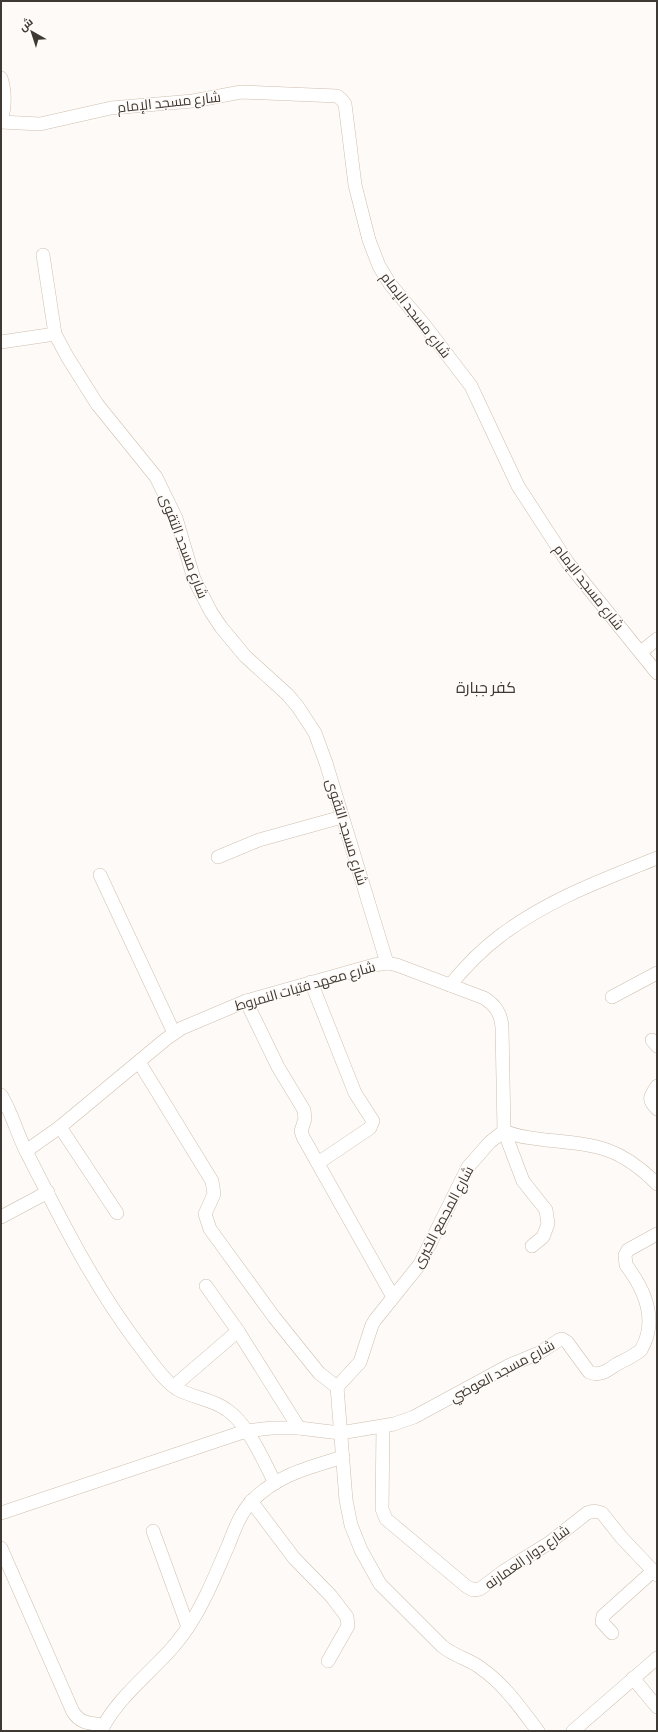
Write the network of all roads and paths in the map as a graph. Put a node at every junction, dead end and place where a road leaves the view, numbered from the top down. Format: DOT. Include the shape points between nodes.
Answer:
graph roads {
  1 [pos="1,78"];
  2 [pos="1,122"];
  3 [pos="44,255"];
  4 [pos="55,334"];
  5 [pos="1,342"];
  6 [pos="657,639"];
  7 [pos="641,652"];
  8 [pos="657,673"];
  9 [pos="342,817"];
  10 [pos="218,856"];
  11 [pos="657,858"];
  12 [pos="100,875"];
  13 [pos="387,963"];
  14 [pos="657,973"];
  15 [pos="311,982"];
  16 [pos="450,985"];
  17 [pos="612,997"];
  18 [pos="246,1000"];
  19 [pos="174,1033"];
  20 [pos="139,1062"];
  21 [pos="657,1086"];
  22 [pos="1,1095"];
  23 [pos="657,1109"];
  24 [pos="60,1127"];
  25 [pos="504,1131"];
  26 [pos="26,1151"];
  27 [pos="318,1163"];
  28 [pos="657,1184"];
  29 [pos="48,1192"];
  30 [pos="117,1213"];
  31 [pos="1,1217"];
  32 [pos="657,1234"];
  33 [pos="532,1246"];
  34 [pos="206,1286"];
  35 [pos="393,1296"];
  36 [pos="238,1332"];
  37 [pos="174,1386"];
  38 [pos="337,1387"];
  39 [pos="383,1427"];
  40 [pos="299,1428"];
  41 [pos="246,1431"];
  42 [pos="340,1433"];
  43 [pos="343,1457"];
  44 [pos="275,1482"];
  45 [pos="251,1501"];
  46 [pos="1,1513"];
  47 [pos="153,1531"];
  48 [pos="1,1548"];
  49 [pos="655,1573"];
  50 [pos="188,1628"];
  51 [pos="612,1633"];
  52 [pos="657,1658"];
  53 [pos="328,1661"];
  54 [pos="633,1678"];
  55 [pos="657,1707"];
  56 [pos="102,1728"];
  57 [pos="538,1731"];
  58 [pos="572,1731"];
  1 -- 2 [label="street" via="4,108"];
  2 -- 7 [label="street, شارع مسجد الإمام" via="40,124 111,108 193,102 241,92 337,96 342,99 345,104 357,192 379,266 390,284 471,386 518,486 556,546"];
  3 -- 4 [label="street, شارع مسجد التقوى"];
  4 -- 5 [label="street"];
  4 -- 9 [label="street, شارع مسجد التقوى" via="97,404 156,477 176,518 194,579 210,612 245,656 288,695 308,720 321,748"];
  6 -- 7 [label="street"];
  7 -- 8 [label="street, شارع مسجد الإمام"];
  9 -- 10 [label="street" via="259,840"];
  9 -- 13 [label="street, شارع مسجد التقوى"];
  11 -- 16 [label="street" via="584,887 526,917 474,958"];
  12 -- 19 [label="street"];
  13 -- 15 [label="street, شارع معهد فتيات النمروط" via="374,964"];
  13 -- 16 [label="street, شارع معهد فتيات النمروط" via="397,964"];
  14 -- 17 [label="street"];
  15 -- 18 [label="street, شارع معهد فتيات النمروط"];
  15 -- 27 [label="street" via="355,1093 373,1121 370,1128"];
  16 -- 25 [label="street, شارع معهد فتيات النمروط" via="491,1002 501,1018"];
  18 -- 19 [label="street, شارع معهد فتيات النمروط"];
  18 -- 27 [label="street" via="278,1067 304,1110 305,1119 301,1131"];
  19 -- 20 [label="street, شارع معهد فتيات النمروط"];
  20 -- 24 [label="street, شارع معهد فتيات النمروط"];
  20 -- 38 [label="street" via="212,1181 214,1194 204,1214 210,1229 274,1317 319,1372"];
  21 -- 23 [label="street" via="650,1098"];
  22 -- 26 [label="street"];
  24 -- 26 [label="street, شارع معهد فتيات النمروط"];
  24 -- 30 [label="street"];
  25 -- 28 [label="street" via="518,1136 589,1145 616,1153 629,1159"];
  25 -- 33 [label="street, شارع معهد فتيات النمروط" via="523,1181 546,1210 548,1224 542,1237"];
  25 -- 35 [label="street, شارع المجمع الخيرى" via="490,1142 468,1168 420,1264"];
  26 -- 29 [label="street"];
  27 -- 35 [label="street"];
  29 -- 31 [label="street"];
  29 -- 37 [label="street" via="81,1256 110,1303 141,1347"];
  32 -- 39 [label="street, شارع مسجد العوضي" via="628,1250 625,1255 626,1265 649,1295 655,1308 656,1323 653,1332 640,1351 604,1372 594,1374 589,1372 562,1339 414,1417"];
  34 -- 36 [label="street"];
  35 -- 38 [label="street, شارع المجمع الخيرى" via="372,1325 360,1362"];
  36 -- 37 [label="street"];
  36 -- 40 [label="street"];
  37 -- 41 [label="street" via="228,1410"];
  38 -- 42 [label="street"];
  39 -- 42 [label="street, شارع مسجد العوضي"];
  39 -- 49 [label="street, شارع دوار العمارنه" via="382,1509 386,1519 473,1590 480,1589 549,1543 587,1513 594,1511 602,1513 621,1538"];
  40 -- 41 [label="street, شارع مسجد العوضي"];
  40 -- 42 [label="street, شارع مسجد العوضي"];
  41 -- 44 [label="street"];
  41 -- 46 [label="street, شارع مسجد العوضي"];
  42 -- 43 [label="street"];
  43 -- 44 [label="street" via="287,1475"];
  43 -- 57 [label="street" via="346,1500 351,1525 361,1550 380,1584 442,1646 488,1673 508,1693"];
  44 -- 45 [label="street"];
  45 -- 50 [label="street" via="240,1517 211,1585"];
  45 -- 53 [label="street" via="294,1558 331,1596 347,1617 348,1626"];
  47 -- 50 [label="street"];
  48 -- 56 [label="street" via="73,1712 83,1722"];
  49 -- 51 [label="street" via="603,1616 602,1622"];
  50 -- 56 [label="street" via="170,1652 124,1699"];
  52 -- 54 [label="street"];
  54 -- 55 [label="street"];
  54 -- 58 [label="street"];
}
